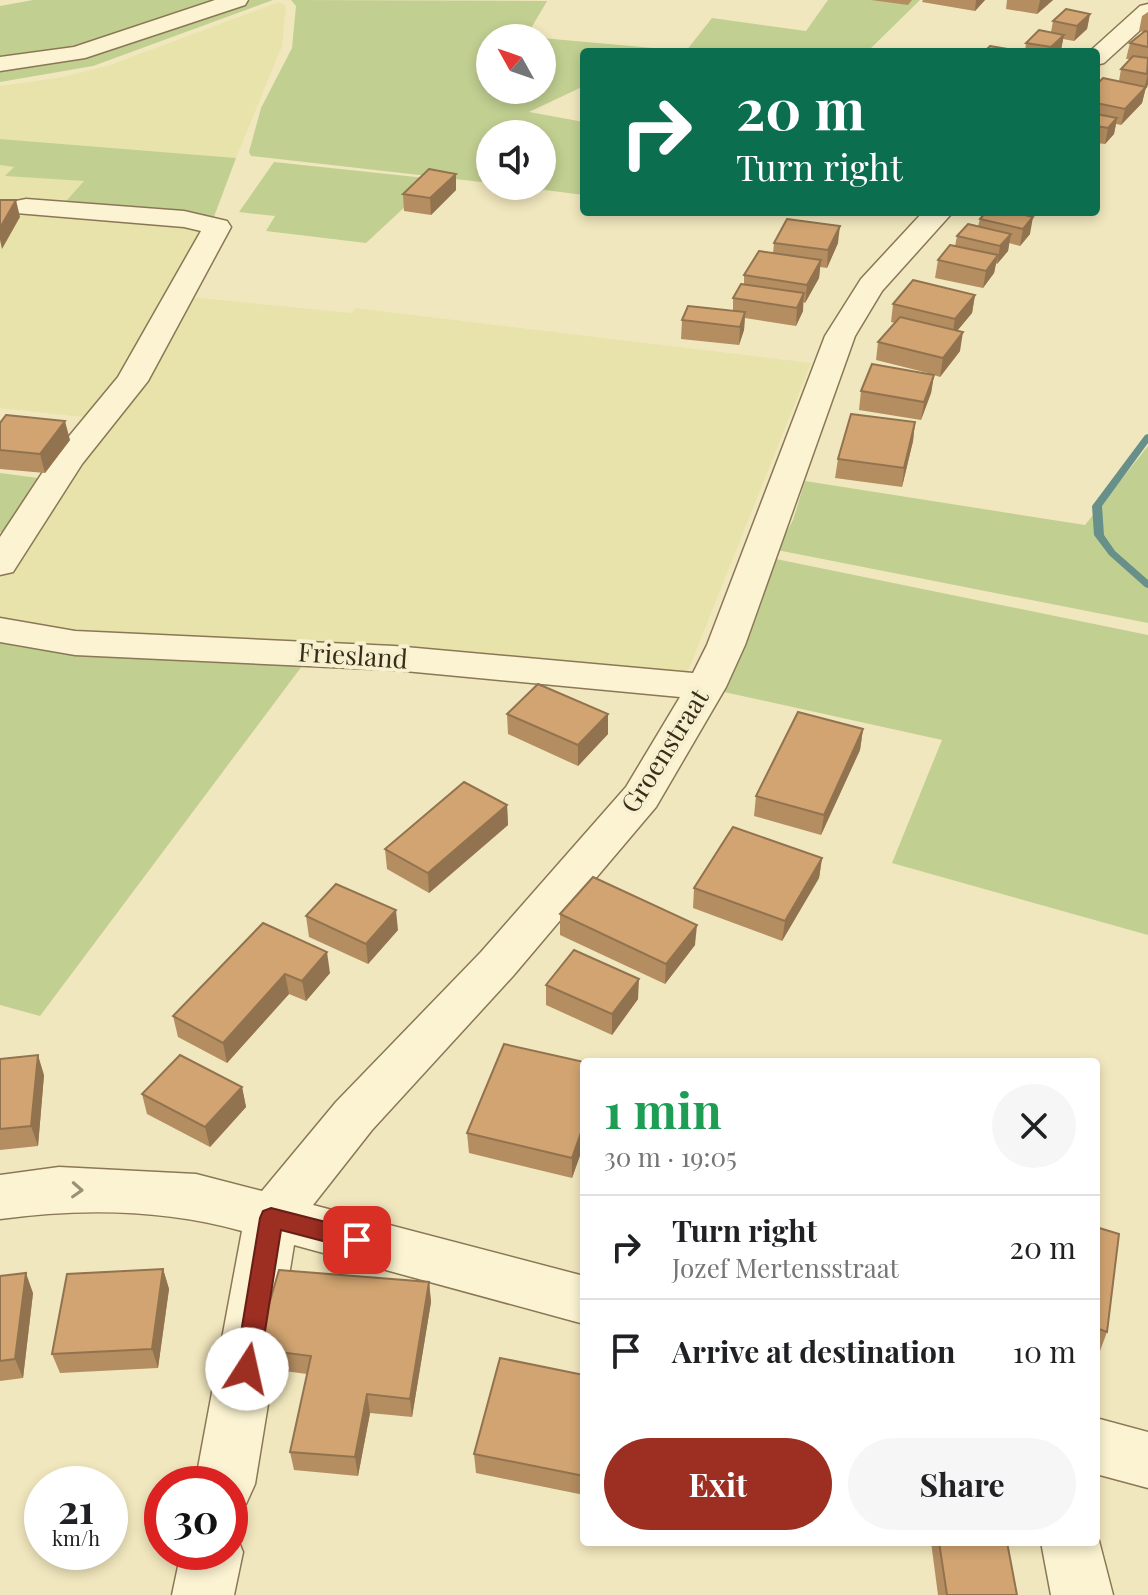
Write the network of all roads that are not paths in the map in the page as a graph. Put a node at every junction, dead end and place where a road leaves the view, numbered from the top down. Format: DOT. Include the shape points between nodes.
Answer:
graph roads {
  1 [pos="237,0"];
  2 [pos="1137,0"];
  3 [pos="1148,2"];
  4 [pos="1148,11"];
  5 [pos="1100,54"];
  6 [pos="0,64"];
  7 [pos="26,207"];
  8 [pos="935,216"];
  9 [pos="0,564"];
  10 [pos="0,630"];
  11 [pos="706,687"];
  12 [pos="0,1197"];
  13 [pos="271,1218"];
  14 [pos="580,1299"];
  15 [pos="1100,1447"];
  16 [pos="1148,1460"];
  17 [pos="228,1466"];
  18 [pos="1072,1546"];
  19 [pos="208,1570"];
  20 [pos="203,1595"];
  21 [pos="1082,1595"];
  1 -- 6 [label="street" via="77,53"];
  2 -- 3 [label="street"];
  4 -- 5 [label="street"];
  7 -- 9 [label="street" via="184,219 217,227 132,381 68,459"];
  8 -- 11 [label="street, Groenstraat" via="856,303"];
  10 -- 11 [label="street, Friesland" via="75,643 394,658"];
  11 -- 13 [label="street, Groenstraat" via="641,797 497,964 354,1116"];
  12 -- 13 [label="street, one-way" via="59,1189 196,1196"];
  13 -- 14 [label="street"];
  13 -- 17 [label="street"];
  15 -- 16 [label="street"];
  18 -- 21 [label="street"];
  19 -- 20 [label="street"];
}
